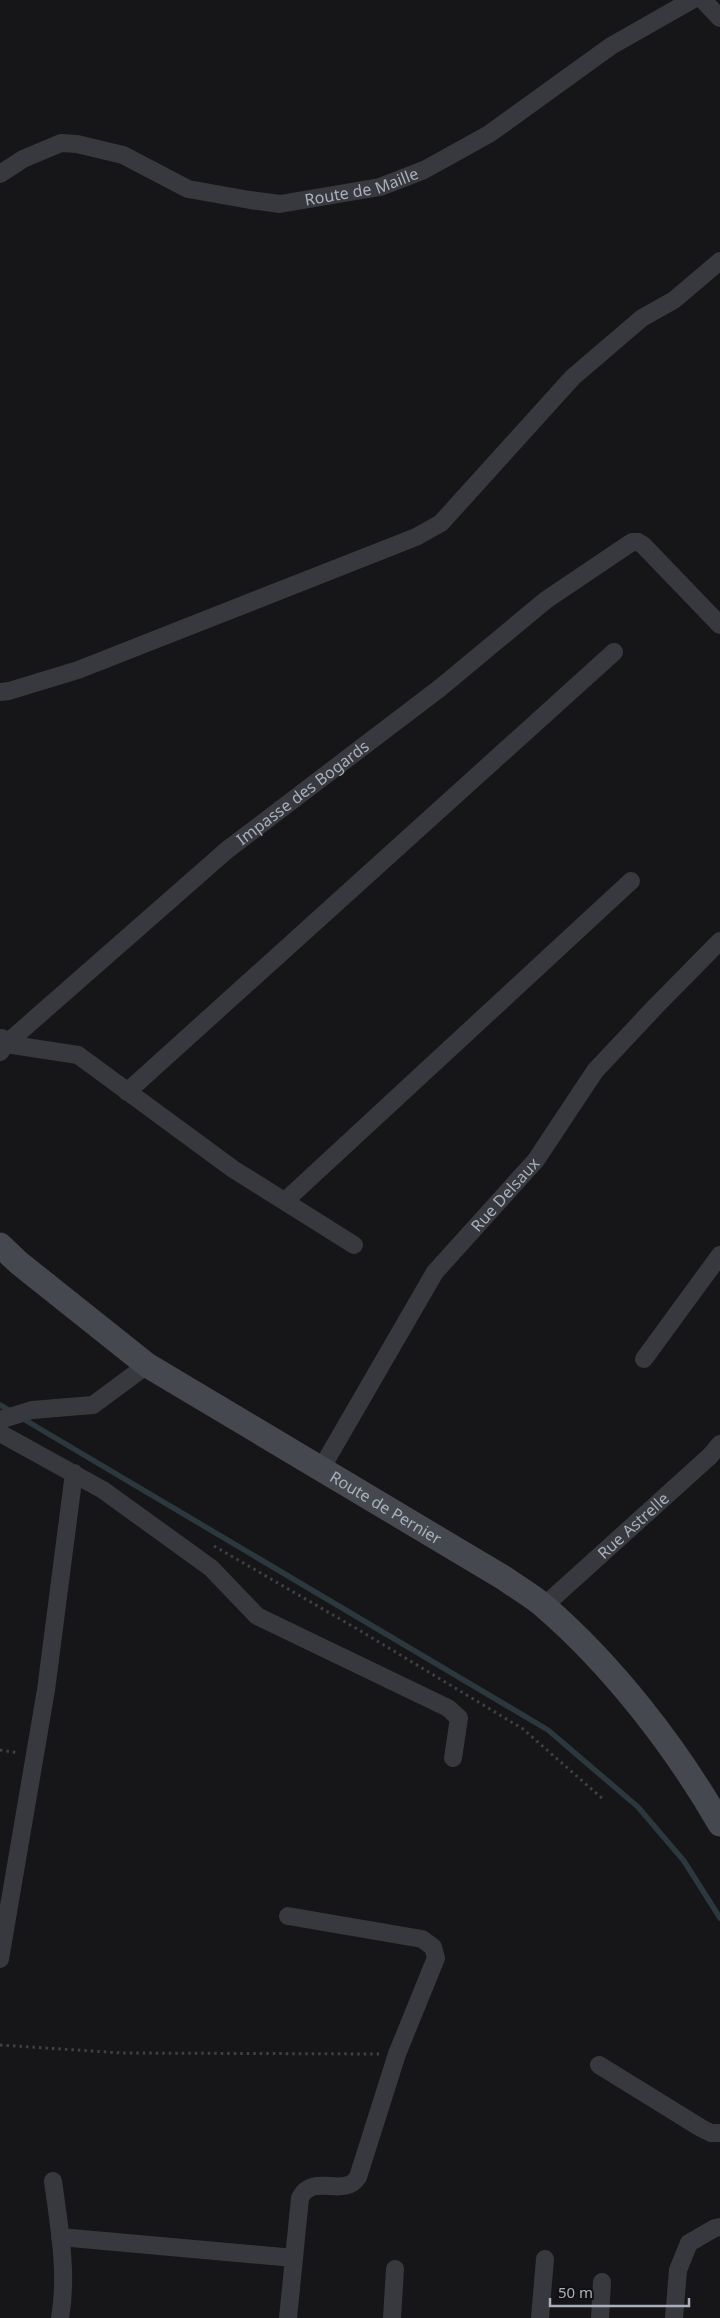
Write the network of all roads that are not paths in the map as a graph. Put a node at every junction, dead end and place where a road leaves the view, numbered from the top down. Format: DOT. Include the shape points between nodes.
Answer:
graph roads {
  1 [pos="692,0"];
  2 [pos="703,0"];
  3 [pos="720,18"];
  4 [pos="0,174"];
  5 [pos="720,261"];
  6 [pos="720,625"];
  7 [pos="614,652"];
  8 [pos="0,692"];
  9 [pos="631,881"];
  10 [pos="720,941"];
  11 [pos="2,1044"];
  12 [pos="127,1092"];
  13 [pos="285,1201"];
  14 [pos="0,1245"];
  15 [pos="354,1245"];
  16 [pos="720,1255"];
  17 [pos="644,1359"];
  18 [pos="147,1365"];
  19 [pos="0,1420"];
  20 [pos="0,1434"];
  21 [pos="720,1444"];
  22 [pos="321,1469"];
  23 [pos="74,1474"];
  24 [pos="544,1606"];
  25 [pos="453,1758"];
  26 [pos="720,1824"];
  27 [pos="288,1916"];
  28 [pos="0,1960"];
  29 [pos="599,2065"];
  30 [pos="720,2133"];
  31 [pos="53,2181"];
  32 [pos="720,2227"];
  33 [pos="60,2237"];
  34 [pos="294,2258"];
  35 [pos="544,2259"];
  36 [pos="394,2269"];
  37 [pos="602,2282"];
  38 [pos="60,2318"];
  39 [pos="288,2318"];
  40 [pos="392,2318"];
  41 [pos="540,2318"];
  42 [pos="600,2318"];
  43 [pos="674,2318"];
  1 -- 4 [label="street, Route de Maille" via="611,46 489,134 424,170 380,187 280,204 250,200 188,189 123,155 77,144 61,144 23,159"];
  2 -- 3 [label="street"];
  5 -- 8 [label="street" via="674,300 642,318 574,377 440,523 416,537 78,670"];
  6 -- 11 [label="street, Impasse des Bogards" via="643,545 632,542 546,600 440,688 227,850"];
  7 -- 12 [label="street"];
  9 -- 13 [label="street"];
  10 -- 22 [label="street, Rue Delsaux" via="595,1071 536,1160 435,1272"];
  11 -- 12 [label="street" via="78,1056"];
  12 -- 13 [label="street" via="233,1169"];
  13 -- 15 [label="street"];
  14 -- 18 [label="street, Route de Pernier"];
  16 -- 17 [label="street"];
  18 -- 19 [label="street" via="93,1405 32,1410"];
  18 -- 22 [label="street, Route de Pernier"];
  20 -- 23 [label="street"];
  21 -- 24 [label="street, Rue Astrelle"];
  22 -- 24 [label="street, Route de Pernier" via="504,1578"];
  23 -- 25 [label="street" via="103,1490 192,1553 258,1616 448,1708 459,1718"];
  23 -- 28 [label="street" via="46,1690"];
  24 -- 26 [label="street, Route de Pernier" via="594,1654 637,1704 703,1794"];
  27 -- 34 [label="street" via="422,1939 433,1947 436,1958 397,2054 356,2181 344,2186 311,2186 302,2195"];
  29 -- 30 [label="street" via="701,2128"];
  31 -- 33 [label="street"];
  32 -- 43 [label="street" via="689,2243 678,2270"];
  33 -- 34 [label="street"];
  33 -- 38 [label="street" via="63,2299"];
  34 -- 39 [label="street"];
  35 -- 41 [label="street"];
  36 -- 40 [label="street"];
  37 -- 42 [label="street"];
}
